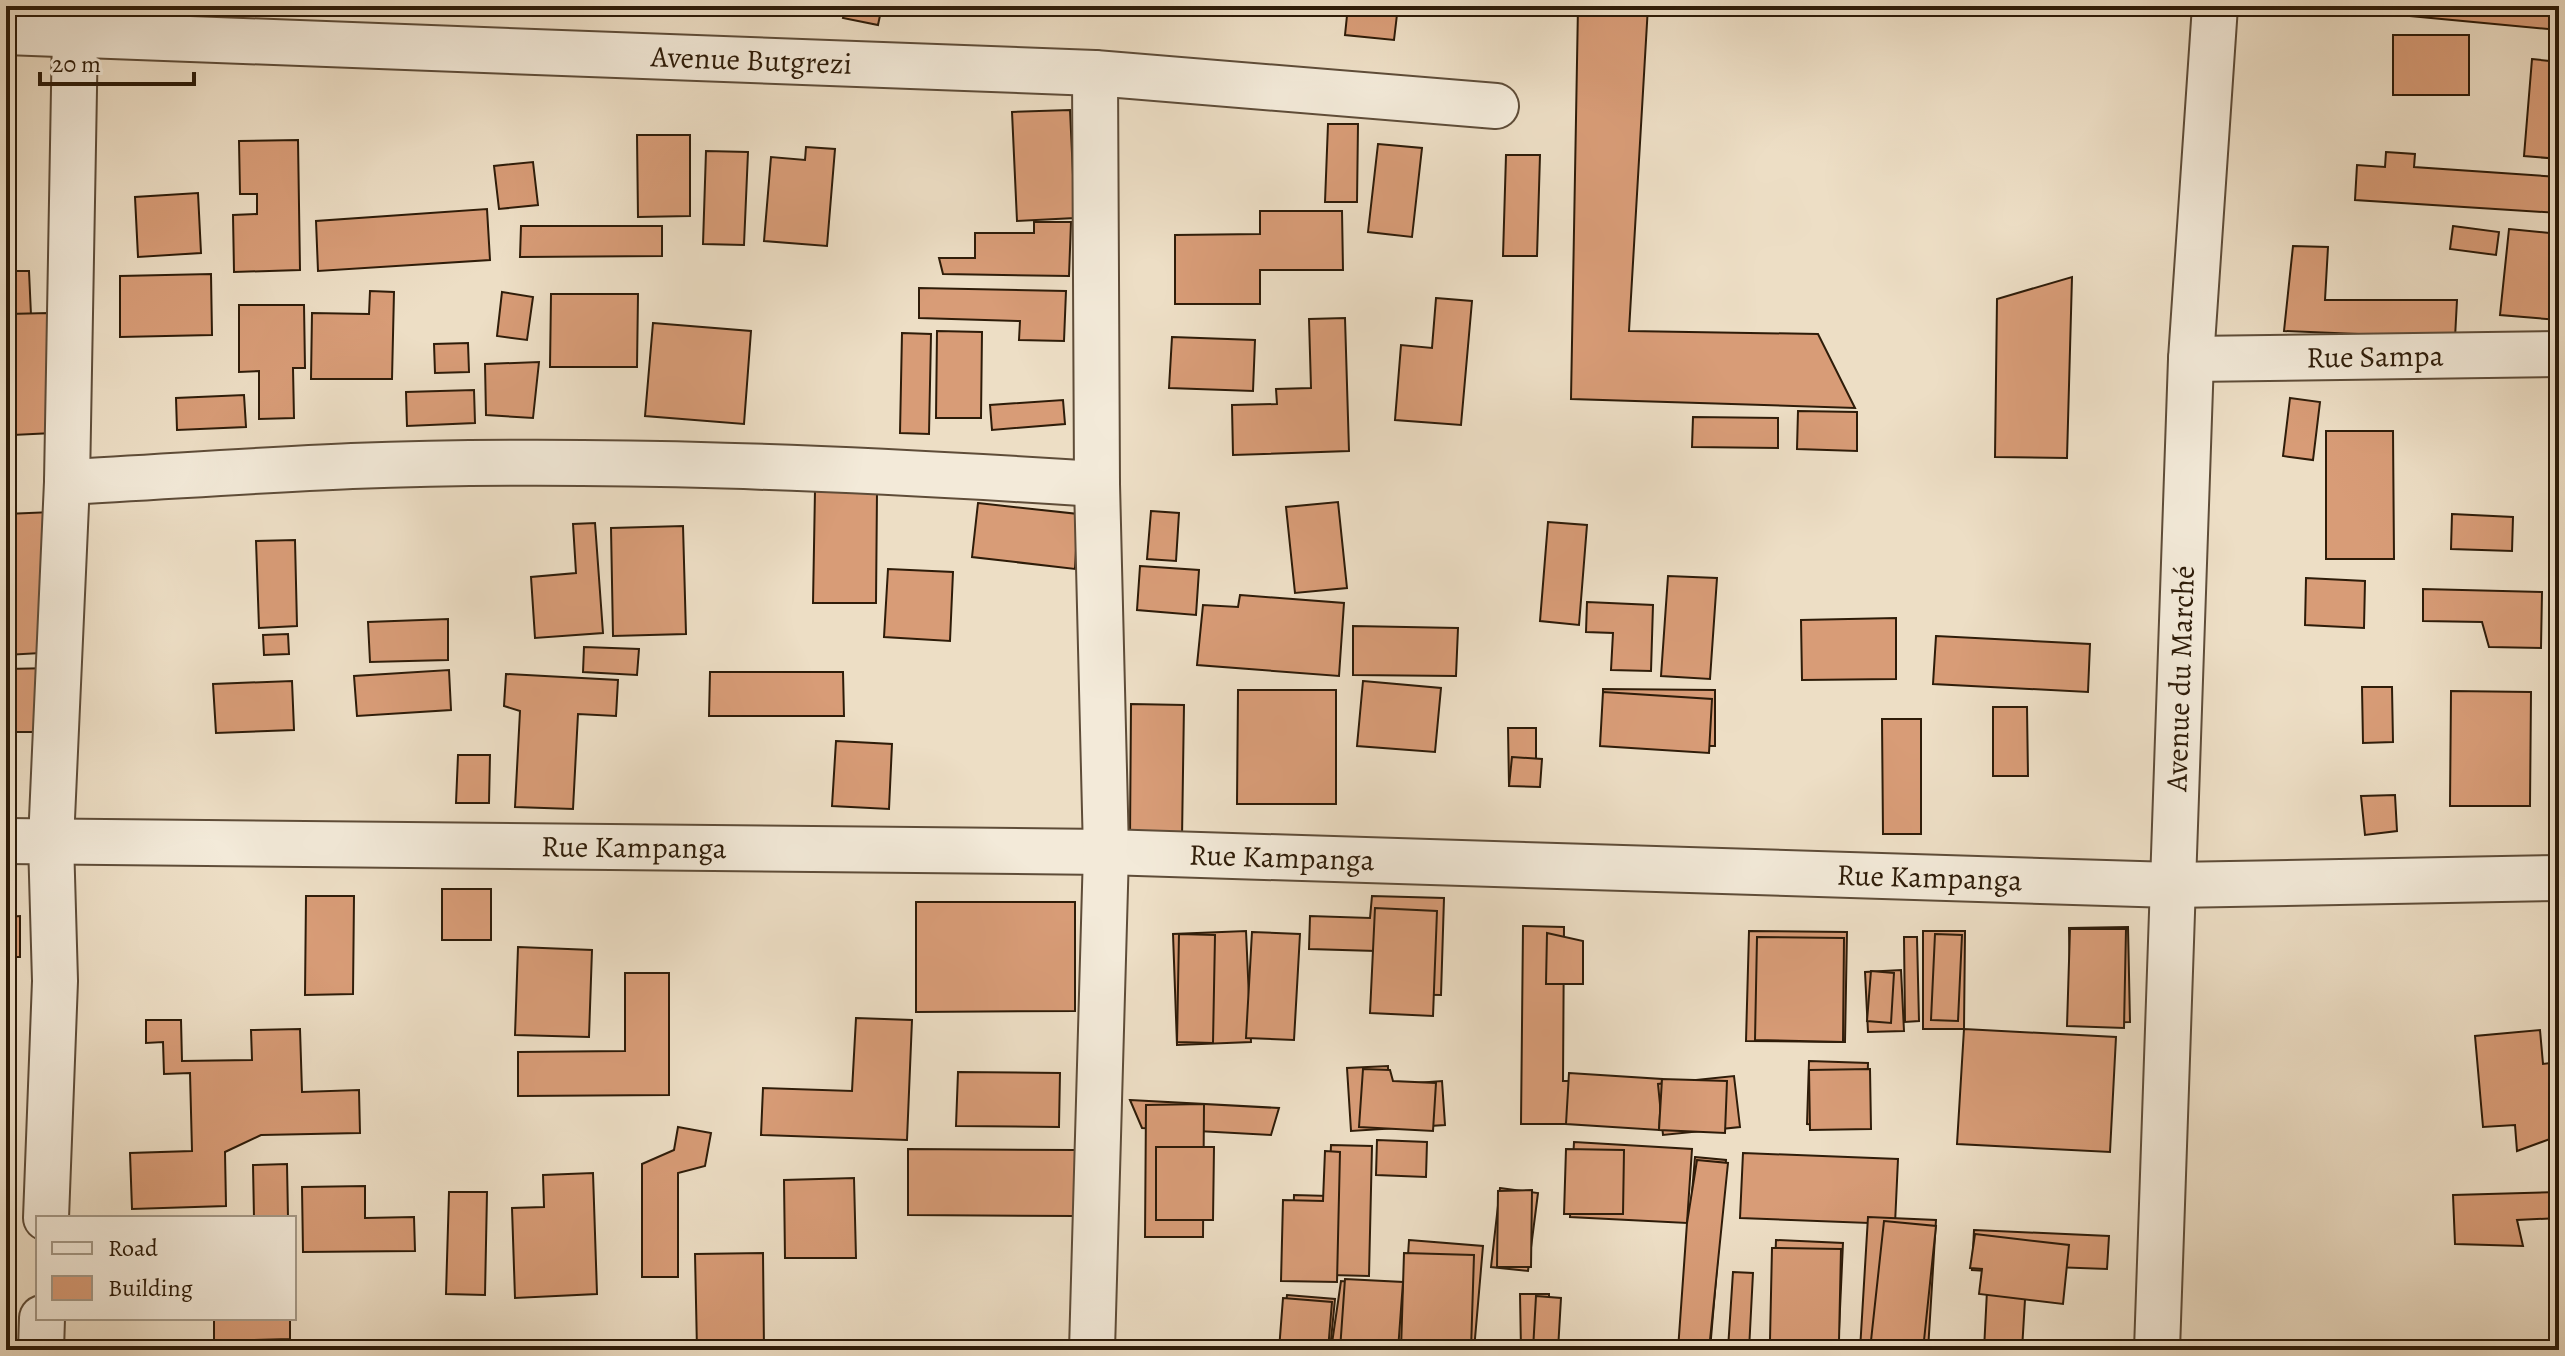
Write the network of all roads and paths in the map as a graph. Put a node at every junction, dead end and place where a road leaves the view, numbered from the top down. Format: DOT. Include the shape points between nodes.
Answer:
graph roads {
  1 [pos="2215,6"];
  2 [pos="6,32"];
  3 [pos="75,33"];
  4 [pos="1095,73"];
  5 [pos="1496,106"];
  6 [pos="2559,354"];
  7 [pos="2191,359"];
  8 [pos="67,482"];
  9 [pos="1097,484"];
  10 [pos="6,841"];
  11 [pos="51,841"];
  12 [pos="1106,852"];
  13 [pos="2559,878"];
  14 [pos="2172,885"];
  15 [pos="46,1216"];
  16 [pos="42,1320"];
  17 [pos="41,1350"];
  18 [pos="1092,1350"];
  19 [pos="2157,1350"];
  1 -- 7 [label="street, Avenue du Marché"];
  2 -- 3 [label="street, Avenue Butgrezi"];
  3 -- 4 [label="street, Avenue Butgrezi"];
  3 -- 8 [label="street"];
  4 -- 5 [label="street, Avenue Butgrezi"];
  4 -- 9 [label="street"];
  6 -- 7 [label="street, Rue Sampa"];
  7 -- 14 [label="street, Avenue du Marché"];
  8 -- 9 [label="street" via="353,466 669,464"];
  8 -- 11 [label="street"];
  9 -- 12 [label="street"];
  10 -- 11 [label="street, Rue Kampanga"];
  11 -- 12 [label="street, Rue Kampanga"];
  11 -- 15 [label="street" via="55,981"];
  12 -- 14 [label="street, Rue Kampanga"];
  12 -- 18 [label="street"];
  13 -- 14 [label="street, Rue Kampanga"];
  14 -- 19 [label="street, Avenue du Marché"];
  16 -- 17 [label="street"];
}
